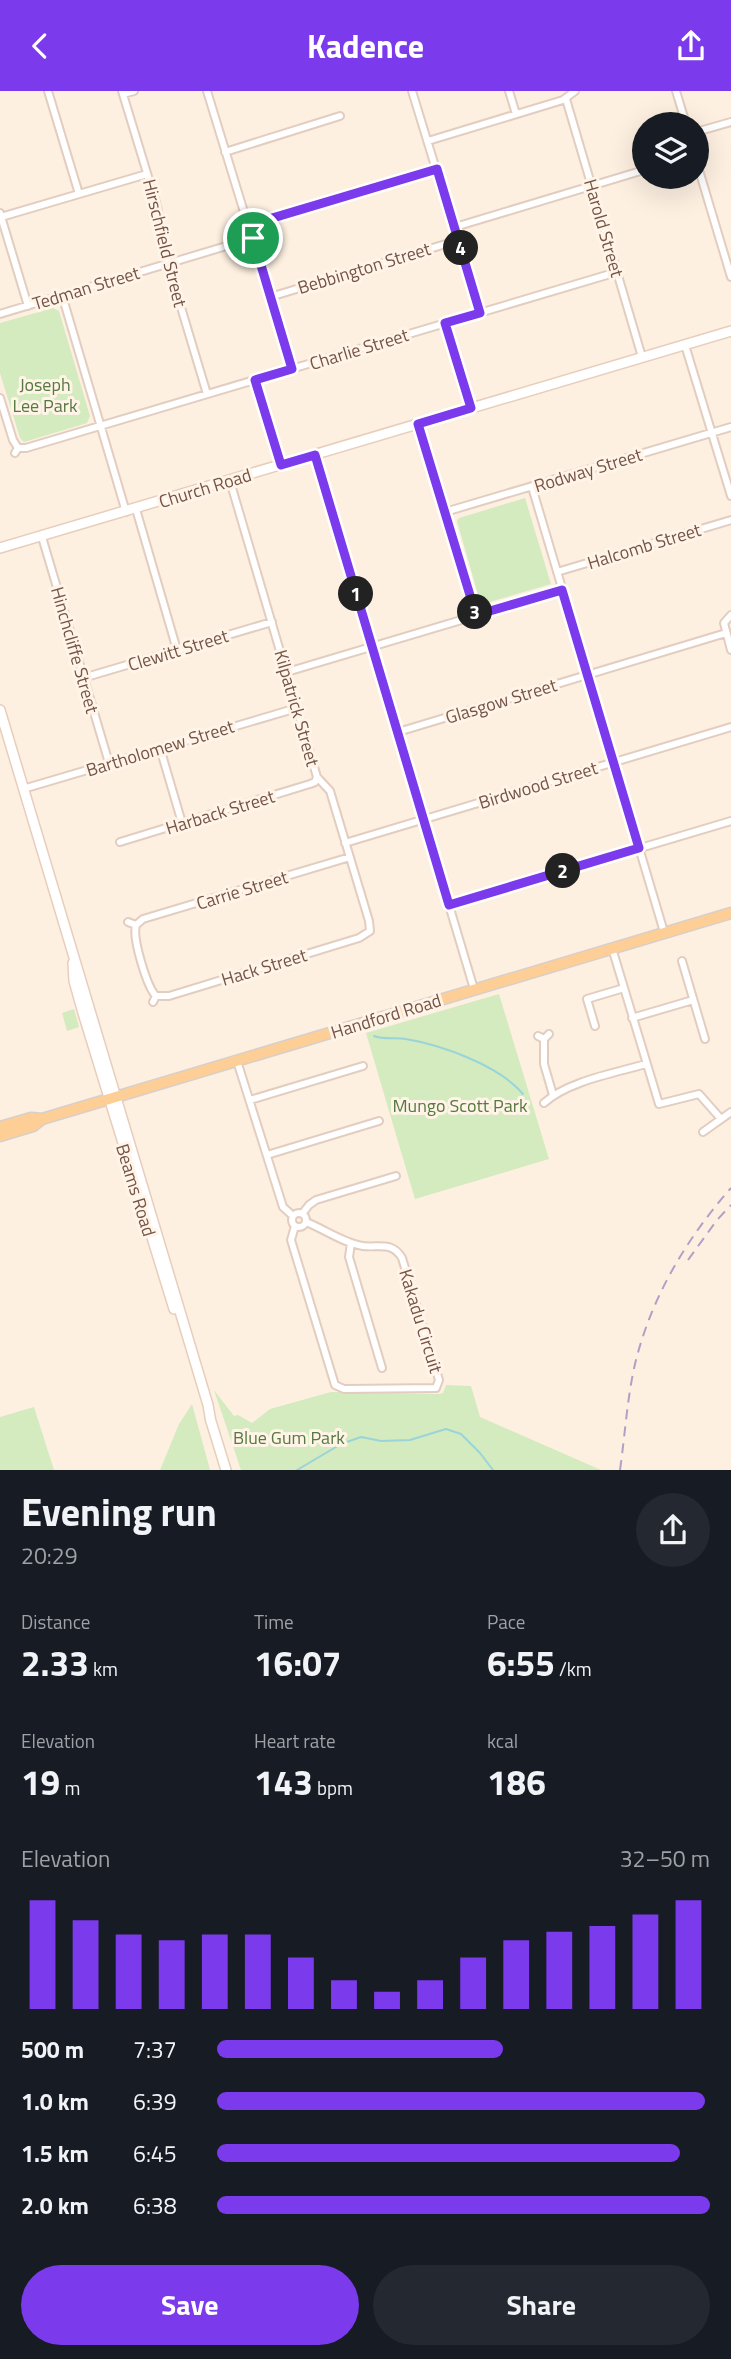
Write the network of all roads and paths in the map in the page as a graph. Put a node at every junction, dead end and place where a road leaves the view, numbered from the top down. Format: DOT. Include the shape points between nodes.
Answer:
graph roads {
  1 [pos="48,91"];
  2 [pos="134,91"];
  3 [pos="207,91"];
  4 [pos="412,91"];
  5 [pos="509,91"];
  6 [pos="575,91"];
  7 [pos="676,91"];
  8 [pos="123,93"];
  9 [pos="566,99"];
  10 [pos="682,112"];
  11 [pos="516,114"];
  12 [pos="340,116"];
  13 [pos="731,122"];
  14 [pos="709,128"];
  15 [pos="428,141"];
  16 [pos="225,152"];
  17 [pos="437,169"];
  18 [pos="147,174"];
  19 [pos="632,174"];
  20 [pos="592,186"];
  21 [pos="705,189"];
  22 [pos="79,194"];
  23 [pos="1,215"];
  24 [pos="249,225"];
  25 [pos="455,227"];
  26 [pos="253,238"];
  27 [pos="459,240"];
  28 [pos="168,264"];
  29 [pos="617,272"];
  30 [pos="731,277"];
  31 [pos="62,295"];
  32 [pos="270,297"];
  33 [pos="28,306"];
  34 [pos="480,313"];
  35 [pos="0,314"];
  36 [pos="445,323"];
  37 [pos="731,331"];
  38 [pos="685,345"];
  39 [pos="642,357"];
  40 [pos="292,369"];
  41 [pos="255,380"];
  42 [pos="207,394"];
  43 [pos="0,398"];
  44 [pos="471,408"];
  45 [pos="418,424"];
  46 [pos="100,426"];
  47 [pos="731,427"];
  48 [pos="712,433"];
  49 [pos="315,455"];
  50 [pos="281,465"];
  51 [pos="230,481"];
  52 [pos="532,487"];
  53 [pos="731,496"];
  54 [pos="131,510"];
  55 [pos="445,512"];
  56 [pos="731,520"];
  57 [pos="42,537"];
  58 [pos="0,548"];
  59 [pos="557,572"];
  60 [pos="562,590"];
  61 [pos="476,615"];
  62 [pos="731,615"];
  63 [pos="272,622"];
  64 [pos="726,633"];
  65 [pos="372,646"];
  66 [pos="177,650"];
  67 [pos="731,650"];
  68 [pos="287,672"];
  69 [pos="588,675"];
  70 [pos="83,678"];
  71 [pos="297,708"];
  72 [pos="0,710"];
  73 [pos="731,727"];
  74 [pos="398,731"];
  75 [pos="160,748"];
  76 [pos="109,763"];
  77 [pos="614,763"];
  78 [pos="317,777"];
  79 [pos="23,789"];
  80 [pos="424,820"];
  81 [pos="731,821"];
  82 [pos="182,823"];
  83 [pos="120,842"];
  84 [pos="345,843"];
  85 [pos="639,848"];
  86 [pos="349,857"];
  87 [pos="449,905"];
  88 [pos="731,913"];
  89 [pos="370,931"];
  90 [pos="664,932"];
  91 [pos="612,948"];
  92 [pos="682,961"];
  93 [pos="624,988"];
  94 [pos="474,989"];
  95 [pos="155,999"];
  96 [pos="694,1000"];
  97 [pos="632,1019"];
  98 [pos="595,1025"];
  99 [pos="544,1036"];
  100 [pos="705,1039"];
  101 [pos="237,1061"];
  102 [pos="646,1064"];
  103 [pos="363,1066"];
  104 [pos="552,1095"];
  105 [pos="113,1098"];
  106 [pos="250,1100"];
  107 [pos="544,1103"];
  108 [pos="731,1112"];
  109 [pos="42,1119"];
  110 [pos="721,1119"];
  111 [pos="379,1121"];
  112 [pos="0,1127"];
  113 [pos="703,1132"];
  114 [pos="0,1136"];
  115 [pos="267,1155"];
  116 [pos="396,1176"];
  117 [pos="302,1214"];
  118 [pos="293,1216"];
  119 [pos="306,1222"];
  120 [pos="295,1226"];
  121 [pos="351,1243"];
  122 [pos="382,1368"];
  123 [pos="226,1470"];
  1 -- 22 [label="street"];
  2 -- 8 [label="street"];
  3 -- 16 [label="street"];
  4 -- 15 [label="street"];
  5 -- 11 [label="street"];
  6 -- 9 [label="street"];
  7 -- 10 [label="street"];
  8 -- 18 [label="street, Hirschfield Street"];
  9 -- 11 [label="street"];
  9 -- 20 [label="street, Harold Street"];
  11 -- 15 [label="street"];
  12 -- 16 [label="street"];
  13 -- 14 [label="street"];
  15 -- 17 [label="street"];
  16 -- 24 [label="street"];
  17 -- 24 [label="street"];
  17 -- 25 [label="street"];
  18 -- 22 [label="street"];
  18 -- 28 [label="street, Hirschfield Street"];
  19 -- 20 [label="street"];
  20 -- 25 [label="street"];
  20 -- 29 [label="street, Harold Street"];
  21 -- 30 [label="street"];
  22 -- 23 [label="street"];
  23 -- 33 [label="street"];
  24 -- 26 [label="street"];
  25 -- 27 [label="street"];
  26 -- 28 [label="street, Tedman Street"];
  26 -- 32 [label="street"];
  27 -- 32 [label="street, Bebbington Street"];
  27 -- 34 [label="street"];
  28 -- 31 [label="street, Tedman Street"];
  28 -- 42 [label="street, Hirschfield Street"];
  29 -- 34 [label="street, Charlie Street"];
  29 -- 39 [label="street, Harold Street"];
  31 -- 33 [label="street, Tedman Street"];
  31 -- 46 [label="street"];
  32 -- 40 [label="street"];
  33 -- 35 [label="street, Tedman Street"];
  34 -- 36 [label="street, Charlie Street"];
  36 -- 40 [label="street, Charlie Street"];
  36 -- 44 [label="street"];
  37 -- 38 [label="main road, Church Road"];
  38 -- 39 [label="main road, Church Road"];
  38 -- 48 [label="street"];
  39 -- 44 [label="main road, Church Road"];
  40 -- 41 [label="street, Charlie Street"];
  41 -- 42 [label="street, Charlie Street"];
  41 -- 50 [label="street"];
  42 -- 46 [label="street, Charlie Street"];
  43 -- 46 [label="street, Charlie Street" via="16,450"];
  44 -- 45 [label="main road, Church Road"];
  45 -- 49 [label="main road, Church Road"];
  45 -- 55 [label="street"];
  46 -- 54 [label="street"];
  47 -- 48 [label="street, Rodway Street"];
  48 -- 52 [label="street, Rodway Street"];
  48 -- 53 [label="street"];
  49 -- 50 [label="main road, Church Road"];
  49 -- 65 [label="street"];
  50 -- 51 [label="main road, Church Road"];
  51 -- 54 [label="main road, Church Road"];
  51 -- 63 [label="street, Kilpatrick Street"];
  52 -- 55 [label="street, Rodway Street"];
  52 -- 59 [label="street"];
  54 -- 57 [label="main road, Church Road"];
  54 -- 66 [label="street"];
  55 -- 61 [label="street"];
  56 -- 59 [label="street, Halcomb Street"];
  57 -- 58 [label="main road, Church Road"];
  57 -- 70 [label="street, Hinchcliffe Street"];
  59 -- 60 [label="street"];
  60 -- 61 [label="street"];
  60 -- 69 [label="street"];
  61 -- 65 [label="street"];
  62 -- 64 [label="street" via="724,621"];
  63 -- 66 [label="street, Clewitt Street"];
  63 -- 68 [label="street, Kilpatrick Street"];
  64 -- 67 [label="street"];
  64 -- 69 [label="street, Glasgow Street"];
  65 -- 68 [label="street"];
  65 -- 74 [label="street"];
  66 -- 70 [label="street, Clewitt Street"];
  68 -- 71 [label="street, Kilpatrick Street"];
  69 -- 74 [label="street, Glasgow Street"];
  69 -- 77 [label="street"];
  70 -- 76 [label="street, Hinchcliffe Street"];
  71 -- 75 [label="street, Bartholomew Street"];
  71 -- 78 [label="street, Kilpatrick Street"];
  72 -- 79 [label="main road, Beams Road"];
  73 -- 77 [label="street, Birdwood Street"];
  74 -- 80 [label="street"];
  75 -- 76 [label="street, Bartholomew Street"];
  75 -- 82 [label="street"];
  76 -- 79 [label="street, Bartholomew Street"];
  77 -- 80 [label="street, Birdwood Street"];
  77 -- 85 [label="street"];
  78 -- 82 [label="street, Harback Street" via="313,783"];
  78 -- 84 [label="street, Kilpatrick Street" via="330,791"];
  79 -- 105 [label="main road, Beams Road" via="73,955 76,989"];
  80 -- 84 [label="street, Birdwood Street"];
  80 -- 87 [label="street"];
  81 -- 85 [label="street"];
  82 -- 83 [label="street, Harback Street"];
  84 -- 86 [label="street, Kilpatrick Street"];
  85 -- 87 [label="street"];
  85 -- 90 [label="street"];
  86 -- 89 [label="street, Kilpatrick Street"];
  86 -- 95 [label="street, Carrie Street" via="132,924"];
  87 -- 94 [label="street"];
  88 -- 90 [label="main road, Handford Road"];
  89 -- 95 [label="street, Hack Street"];
  90 -- 91 [label="main road, Handford Road"];
  91 -- 93 [label="street"];
  91 -- 94 [label="main road, Handford Road"];
  92 -- 96 [label="street"];
  93 -- 97 [label="street"];
  93 -- 98 [label="street" via="587,999"];
  94 -- 101 [label="main road, Handford Road"];
  96 -- 97 [label="street"];
  96 -- 100 [label="street"];
  97 -- 102 [label="street"];
  99 -- 104 [label="street" via="544,1064"];
  101 -- 105 [label="main road, Handford Road"];
  101 -- 106 [label="street"];
  102 -- 104 [label="street"];
  102 -- 110 [label="street" via="659,1104 699,1094"];
  103 -- 106 [label="street"];
  104 -- 107 [label="street"];
  105 -- 109 [label="main road, Handford Road"];
  105 -- 123 [label="main road, Beams Road" via="163,1277"];
  106 -- 115 [label="street"];
  108 -- 110 [label="street"];
  109 -- 112 [label="main road, Handford Road"];
  109 -- 114 [label="main road, Handford Road"];
  110 -- 113 [label="street"];
  111 -- 115 [label="street"];
  115 -- 118 [label="street" via="283,1207"];
  116 -- 117 [label="street" via="316,1200"];
  117 -- 118 [label="street"];
  117 -- 119 [label="street"];
  118 -- 120 [label="street"];
  119 -- 120 [label="street"];
  119 -- 121 [label="street, Kakadu Circuit"];
  120 -- 121 [label="street, Kakadu Circuit" via="291,1240 335,1385 344,1389 436,1388 439,1380 402,1258 388,1245"];
  121 -- 122 [label="street" via="349,1257"];
}
